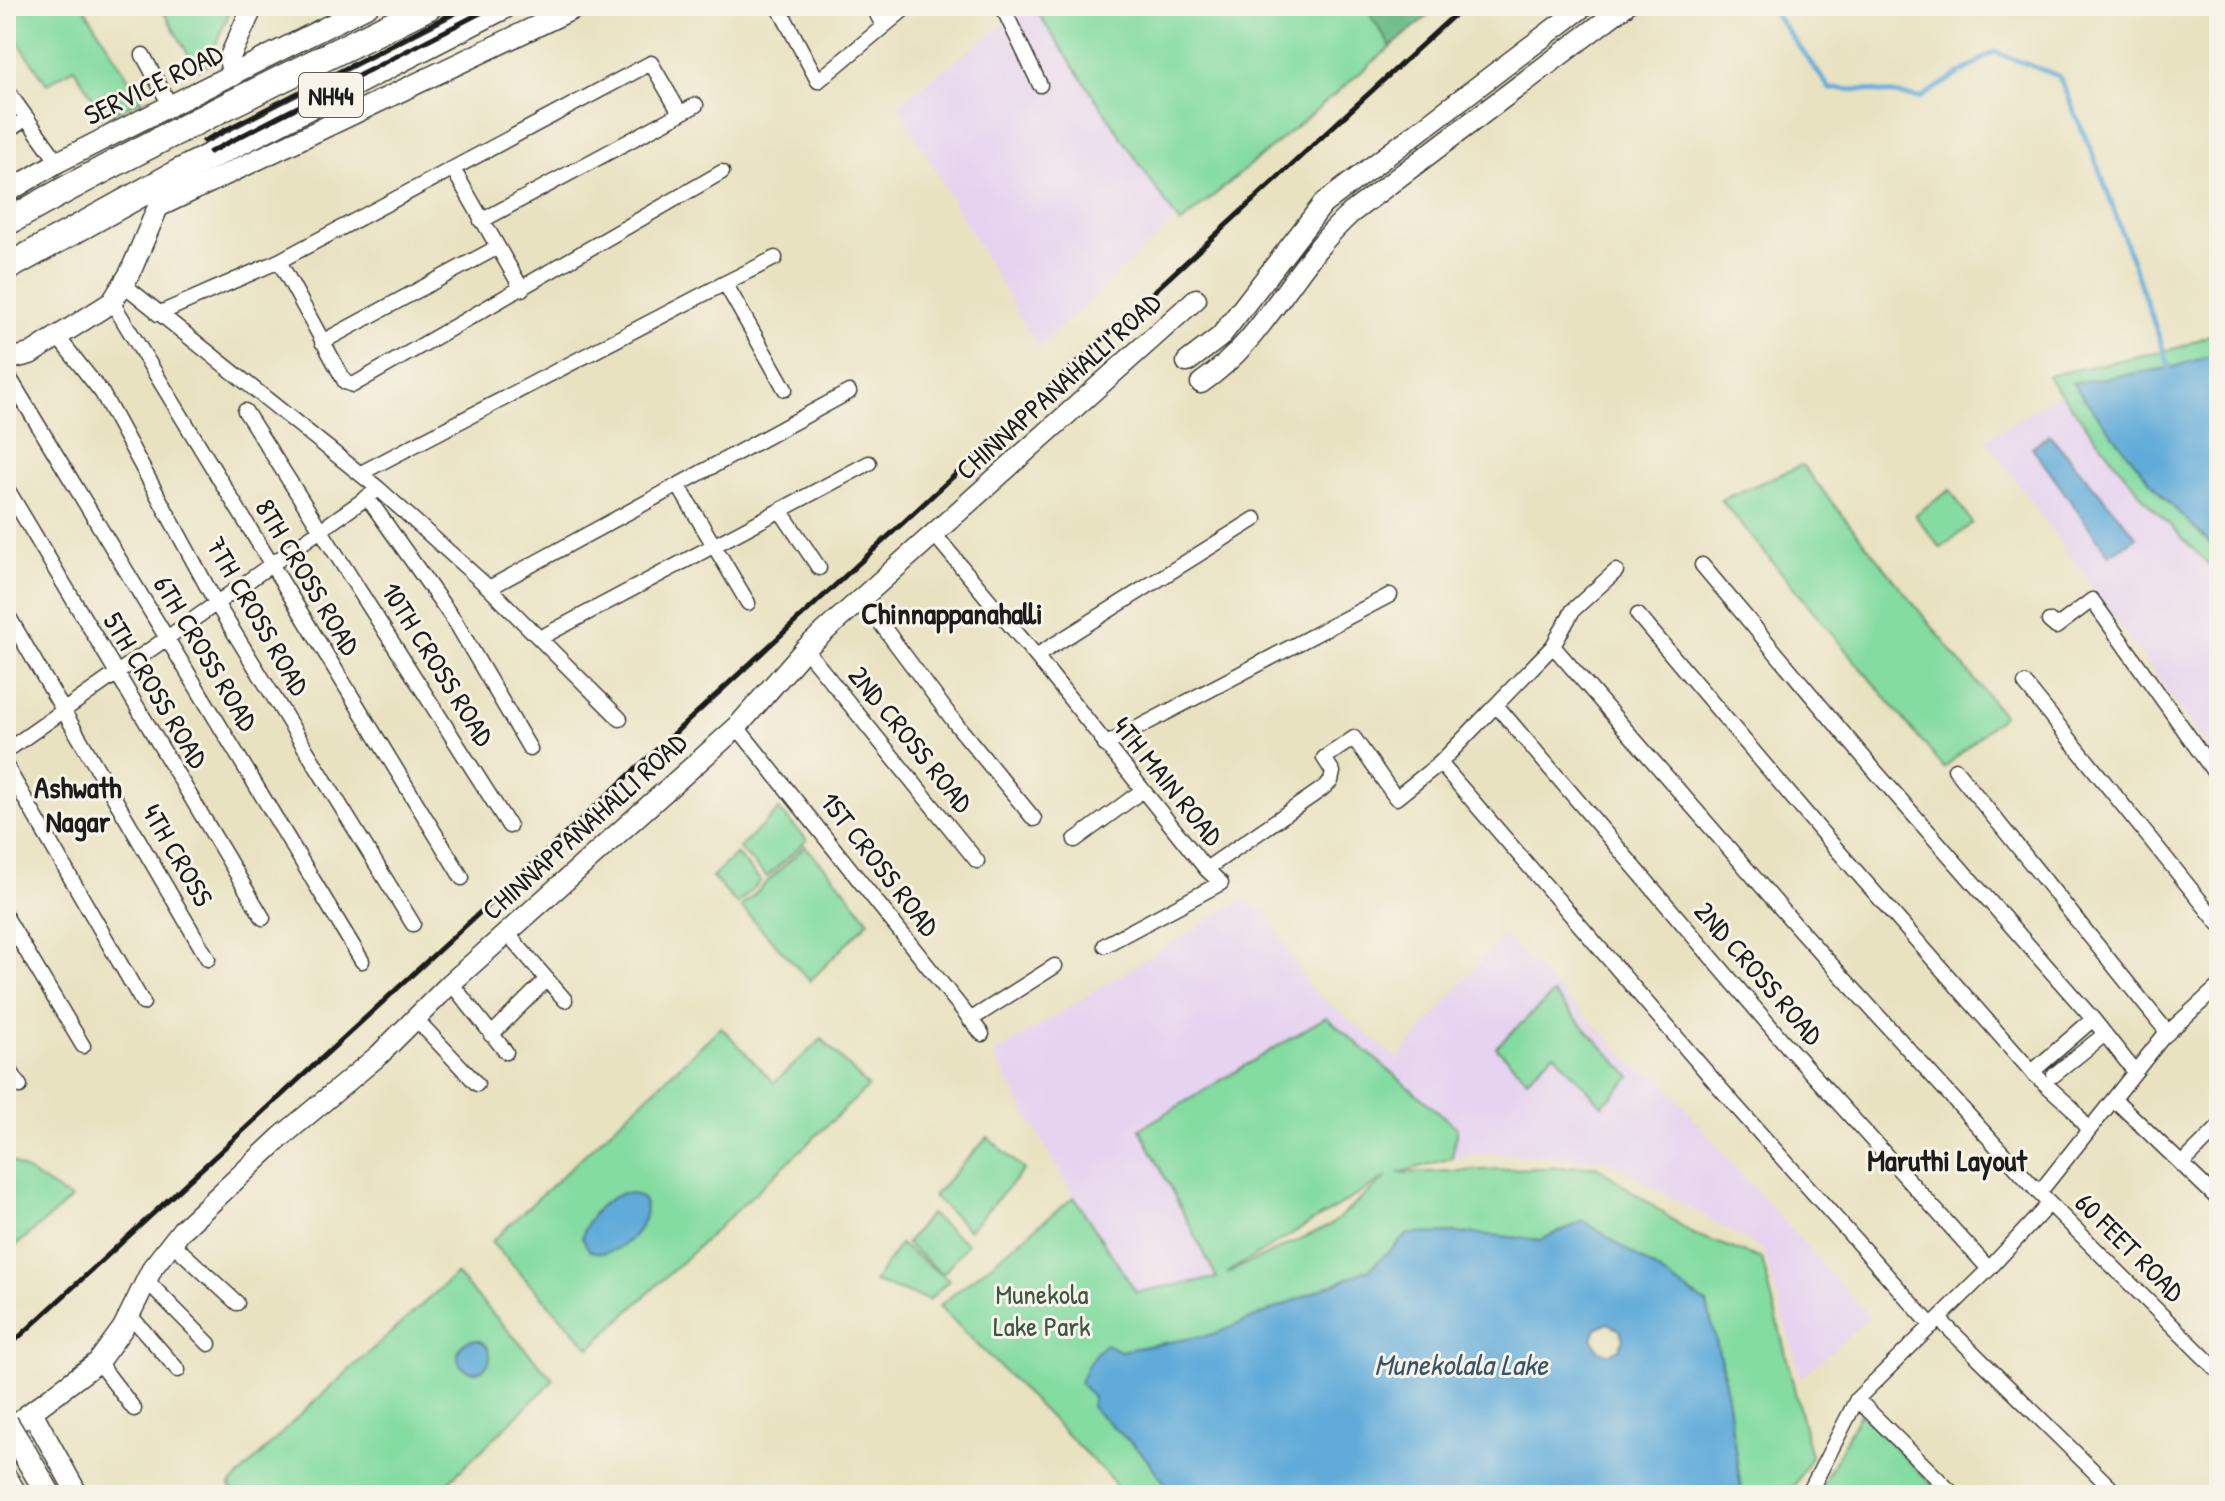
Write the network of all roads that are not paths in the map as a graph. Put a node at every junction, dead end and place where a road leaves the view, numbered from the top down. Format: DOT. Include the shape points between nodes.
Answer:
graph roads {
  1 [pos="253,6"];
  2 [pos="368,6"];
  3 [pos="429,6"];
  4 [pos="503,6"];
  5 [pos="579,6"];
  6 [pos="778,6"];
  7 [pos="873,6"];
  8 [pos="908,6"];
  9 [pos="1002,6"];
  10 [pos="1584,6"];
  11 [pos="1625,6"];
  12 [pos="883,26"];
  13 [pos="143,55"];
  14 [pos="1040,85"];
  15 [pos="239,86"];
  16 [pos="6,89"];
  17 [pos="170,105"];
  18 [pos="696,105"];
  19 [pos="680,113"];
  20 [pos="27,118"];
  21 [pos="6,132"];
  22 [pos="58,162"];
  23 [pos="453,169"];
  24 [pos="722,172"];
  25 [pos="6,193"];
  26 [pos="159,195"];
  27 [pos="481,221"];
  28 [pos="6,223"];
  29 [pos="498,247"];
  30 [pos="775,258"];
  31 [pos="279,261"];
  32 [pos="6,268"];
  33 [pos="725,283"];
  34 [pos="123,284"];
  35 [pos="522,289"];
  36 [pos="1196,299"];
  37 [pos="112,302"];
  38 [pos="158,314"];
  39 [pos="57,336"];
  40 [pos="322,342"];
  41 [pos="6,360"];
  42 [pos="1187,362"];
  43 [pos="6,372"];
  44 [pos="1201,383"];
  45 [pos="785,389"];
  46 [pos="849,392"];
  47 [pos="245,411"];
  48 [pos="869,463"];
  49 [pos="361,473"];
  50 [pos="678,485"];
  51 [pos="6,487"];
  52 [pos="373,493"];
  53 [pos="780,510"];
  54 [pos="1255,519"];
  55 [pos="322,529"];
  56 [pos="934,534"];
  57 [pos="715,545"];
  58 [pos="270,565"];
  59 [pos="1702,565"];
  60 [pos="819,568"];
  61 [pos="1616,571"];
  62 [pos="489,588"];
  63 [pos="1390,595"];
  64 [pos="863,600"];
  65 [pos="216,603"];
  66 [pos="748,603"];
  67 [pos="6,612"];
  68 [pos="1638,615"];
  69 [pos="2049,621"];
  70 [pos="167,638"];
  71 [pos="540,638"];
  72 [pos="1553,646"];
  73 [pos="805,649"];
  74 [pos="1036,656"];
  75 [pos="115,674"];
  76 [pos="2025,684"];
  77 [pos="1496,705"];
  78 [pos="64,710"];
  79 [pos="620,719"];
  80 [pos="737,727"];
  81 [pos="1105,745"];
  82 [pos="530,749"];
  83 [pos="6,751"];
  84 [pos="1440,763"];
  85 [pos="6,766"];
  86 [pos="1955,769"];
  87 [pos="2219,779"];
  88 [pos="1143,790"];
  89 [pos="1034,819"];
  90 [pos="509,826"];
  91 [pos="1075,840"];
  92 [pos="977,861"];
  93 [pos="1206,869"];
  94 [pos="462,878"];
  95 [pos="6,917"];
  96 [pos="263,918"];
  97 [pos="413,924"];
  98 [pos="2219,924"];
  99 [pos="507,933"];
  100 [pos="1105,945"];
  101 [pos="208,959"];
  102 [pos="362,961"];
  103 [pos="1055,966"];
  104 [pos="547,979"];
  105 [pos="451,983"];
  106 [pos="2219,986"];
  107 [pos="565,1000"];
  108 [pos="143,1003"];
  109 [pos="2093,1019"];
  110 [pos="417,1020"];
  111 [pos="970,1020"];
  112 [pos="2168,1033"];
  113 [pos="982,1034"];
  114 [pos="2105,1034"];
  115 [pos="491,1035"];
  116 [pos="83,1046"];
  117 [pos="506,1052"];
  118 [pos="6,1064"];
  119 [pos="2032,1072"];
  120 [pos="2135,1072"];
  121 [pos="2054,1075"];
  122 [pos="477,1084"];
  123 [pos="20,1086"];
  124 [pos="2114,1099"];
  125 [pos="2219,1127"];
  126 [pos="2088,1130"];
  127 [pos="2182,1164"];
  128 [pos="2044,1198"];
  129 [pos="2219,1200"];
  130 [pos="172,1243"];
  131 [pos="1989,1269"];
  132 [pos="147,1281"];
  133 [pos="237,1303"];
  134 [pos="128,1313"];
  135 [pos="1936,1322"];
  136 [pos="209,1344"];
  137 [pos="98,1362"];
  138 [pos="178,1370"];
  139 [pos="2219,1372"];
  140 [pos="1857,1399"];
  141 [pos="134,1409"];
  142 [pos="32,1412"];
  143 [pos="6,1423"];
  144 [pos="6,1431"];
  145 [pos="6,1480"];
  146 [pos="15,1495"];
  147 [pos="49,1495"];
  148 [pos="78,1495"];
  149 [pos="1808,1495"];
  150 [pos="1954,1495"];
  151 [pos="2118,1495"];
  1 -- 15 [label="street" via="229,59"];
  2 -- 15 [label="street, SERVICE ROAD"];
  3 -- 15 [label="highway, NH44"];
  4 -- 26 [label="highway, NH44"];
  5 -- 26 [label="street"];
  6 -- 12 [label="street" via="818,81"];
  7 -- 12 [label="street"];
  8 -- 12 [label="street"];
  9 -- 14 [label="street"];
  10 -- 42 [label="street" via="1329,199 1220,337"];
  11 -- 44 [label="street" via="1351,213 1238,354"];
  13 -- 17 [label="street"];
  15 -- 17 [label="street, SERVICE ROAD"];
  15 -- 28 [label="highway, NH44"];
  16 -- 20 [label="street"];
  17 -- 22 [label="street, SERVICE ROAD"];
  18 -- 19 [label="street"];
  19 -- 23 [label="street" via="651,63"];
  19 -- 27 [label="street"];
  20 -- 21 [label="street"];
  20 -- 22 [label="street"];
  22 -- 25 [label="street, SERVICE ROAD"];
  23 -- 27 [label="street"];
  23 -- 31 [label="street"];
  24 -- 35 [label="street"];
  26 -- 32 [label="highway, NH44"];
  26 -- 34 [label="street"];
  27 -- 29 [label="street"];
  29 -- 35 [label="street"];
  29 -- 40 [label="street"];
  30 -- 33 [label="street"];
  31 -- 38 [label="street"];
  31 -- 40 [label="street"];
  33 -- 45 [label="street"];
  33 -- 49 [label="street"];
  34 -- 37 [label="street"];
  34 -- 38 [label="street"];
  35 -- 40 [label="street" via="353,385 345,382"];
  36 -- 56 [label="street, CHINNAPPANAHALLI ROAD"];
  37 -- 39 [label="street"];
  37 -- 58 [label="street, 8TH CROSS ROAD"];
  38 -- 49 [label="street"];
  39 -- 41 [label="street" via="30,354"];
  39 -- 65 [label="street, 7TH CROSS ROAD" via="102,393"];
  43 -- 70 [label="street, 6TH CROSS ROAD"];
  46 -- 50 [label="street"];
  47 -- 55 [label="street, 10TH CROSS ROAD"];
  48 -- 53 [label="street"];
  49 -- 52 [label="street"];
  50 -- 57 [label="street"];
  50 -- 62 [label="street"];
  51 -- 75 [label="street, 5TH CROSS ROAD"];
  52 -- 55 [label="street"];
  52 -- 62 [label="street"];
  52 -- 82 [label="street"];
  53 -- 57 [label="street"];
  53 -- 60 [label="street"];
  54 -- 74 [label="street"];
  55 -- 58 [label="street"];
  55 -- 90 [label="street, 10TH CROSS ROAD"];
  56 -- 64 [label="street, CHINNAPPANAHALLI ROAD"];
  56 -- 74 [label="street, 4TH MAIN ROAD"];
  57 -- 66 [label="street"];
  57 -- 71 [label="street"];
  58 -- 65 [label="street"];
  58 -- 94 [label="street, 8TH CROSS ROAD"];
  59 -- 109 [label="street"];
  61 -- 72 [label="street" via="1573,610"];
  62 -- 71 [label="street"];
  63 -- 81 [label="street"];
  64 -- 73 [label="street, CHINNAPPANAHALLI ROAD"];
  64 -- 89 [label="street"];
  65 -- 70 [label="street"];
  65 -- 97 [label="street, 7TH CROSS ROAD"];
  67 -- 78 [label="street, 4TH CROSS"];
  68 -- 119 [label="street"];
  69 -- 87 [label="street" via="2056,627 2092,600"];
  70 -- 75 [label="street"];
  70 -- 102 [label="street, 6TH CROSS ROAD"];
  71 -- 79 [label="street"];
  72 -- 77 [label="street"];
  72 -- 128 [label="street, 60 FEET ROAD" via="1799,929"];
  73 -- 80 [label="street, CHINNAPPANAHALLI ROAD"];
  73 -- 92 [label="street, 2ND CROSS ROAD"];
  74 -- 81 [label="street, 4TH MAIN ROAD"];
  75 -- 78 [label="street"];
  75 -- 96 [label="street, 5TH CROSS ROAD"];
  76 -- 98 [label="street"];
  77 -- 84 [label="street"];
  77 -- 131 [label="street, 2ND CROSS ROAD" via="1788,1047"];
  78 -- 83 [label="street"];
  78 -- 101 [label="street, 4TH CROSS"];
  80 -- 99 [label="street, CHINNAPPANAHALLI ROAD"];
  80 -- 111 [label="street, 1ST CROSS ROAD"];
  81 -- 88 [label="street, 4TH MAIN ROAD"];
  84 -- 93 [label="street, 4TH MAIN ROAD" via="1396,798 1354,738 1324,758 1333,772 1322,789"];
  84 -- 135 [label="street" via="1734,1104"];
  85 -- 108 [label="street"];
  86 -- 112 [label="street"];
  88 -- 91 [label="street"];
  88 -- 93 [label="street, 4TH MAIN ROAD"];
  93 -- 100 [label="street" via="1221,883"];
  95 -- 116 [label="street"];
  99 -- 104 [label="street"];
  99 -- 105 [label="street, CHINNAPPANAHALLI ROAD"];
  103 -- 111 [label="street"];
  104 -- 107 [label="street"];
  104 -- 115 [label="street"];
  105 -- 110 [label="street, CHINNAPPANAHALLI ROAD"];
  105 -- 115 [label="street"];
  106 -- 112 [label="street"];
  109 -- 114 [label="street"];
  109 -- 119 [label="street"];
  110 -- 122 [label="street"];
  110 -- 130 [label="street, CHINNAPPANAHALLI ROAD" via="281,1137"];
  111 -- 113 [label="street, 1ST CROSS ROAD"];
  112 -- 120 [label="street"];
  114 -- 120 [label="street"];
  114 -- 121 [label="street"];
  115 -- 117 [label="street"];
  118 -- 123 [label="street"];
  119 -- 126 [label="street"];
  120 -- 124 [label="street"];
  124 -- 126 [label="street"];
  124 -- 127 [label="street"];
  125 -- 127 [label="street"];
  126 -- 128 [label="street"];
  127 -- 129 [label="street"];
  128 -- 131 [label="street"];
  128 -- 139 [label="street, 60 FEET ROAD"];
  130 -- 132 [label="street, CHINNAPPANAHALLI ROAD"];
  130 -- 133 [label="street"];
  131 -- 135 [label="street"];
  132 -- 134 [label="street, CHINNAPPANAHALLI ROAD"];
  132 -- 136 [label="street"];
  134 -- 137 [label="street, CHINNAPPANAHALLI ROAD"];
  134 -- 138 [label="street"];
  135 -- 140 [label="street"];
  135 -- 151 [label="street"];
  137 -- 141 [label="street"];
  137 -- 142 [label="street, CHINNAPPANAHALLI ROAD"];
  140 -- 149 [label="street"];
  140 -- 150 [label="street"];
  142 -- 144 [label="street, CHINNAPPANAHALLI ROAD"];
  142 -- 148 [label="street"];
  143 -- 147 [label="main road, bridge"];
  145 -- 146 [label="main road"];
}
